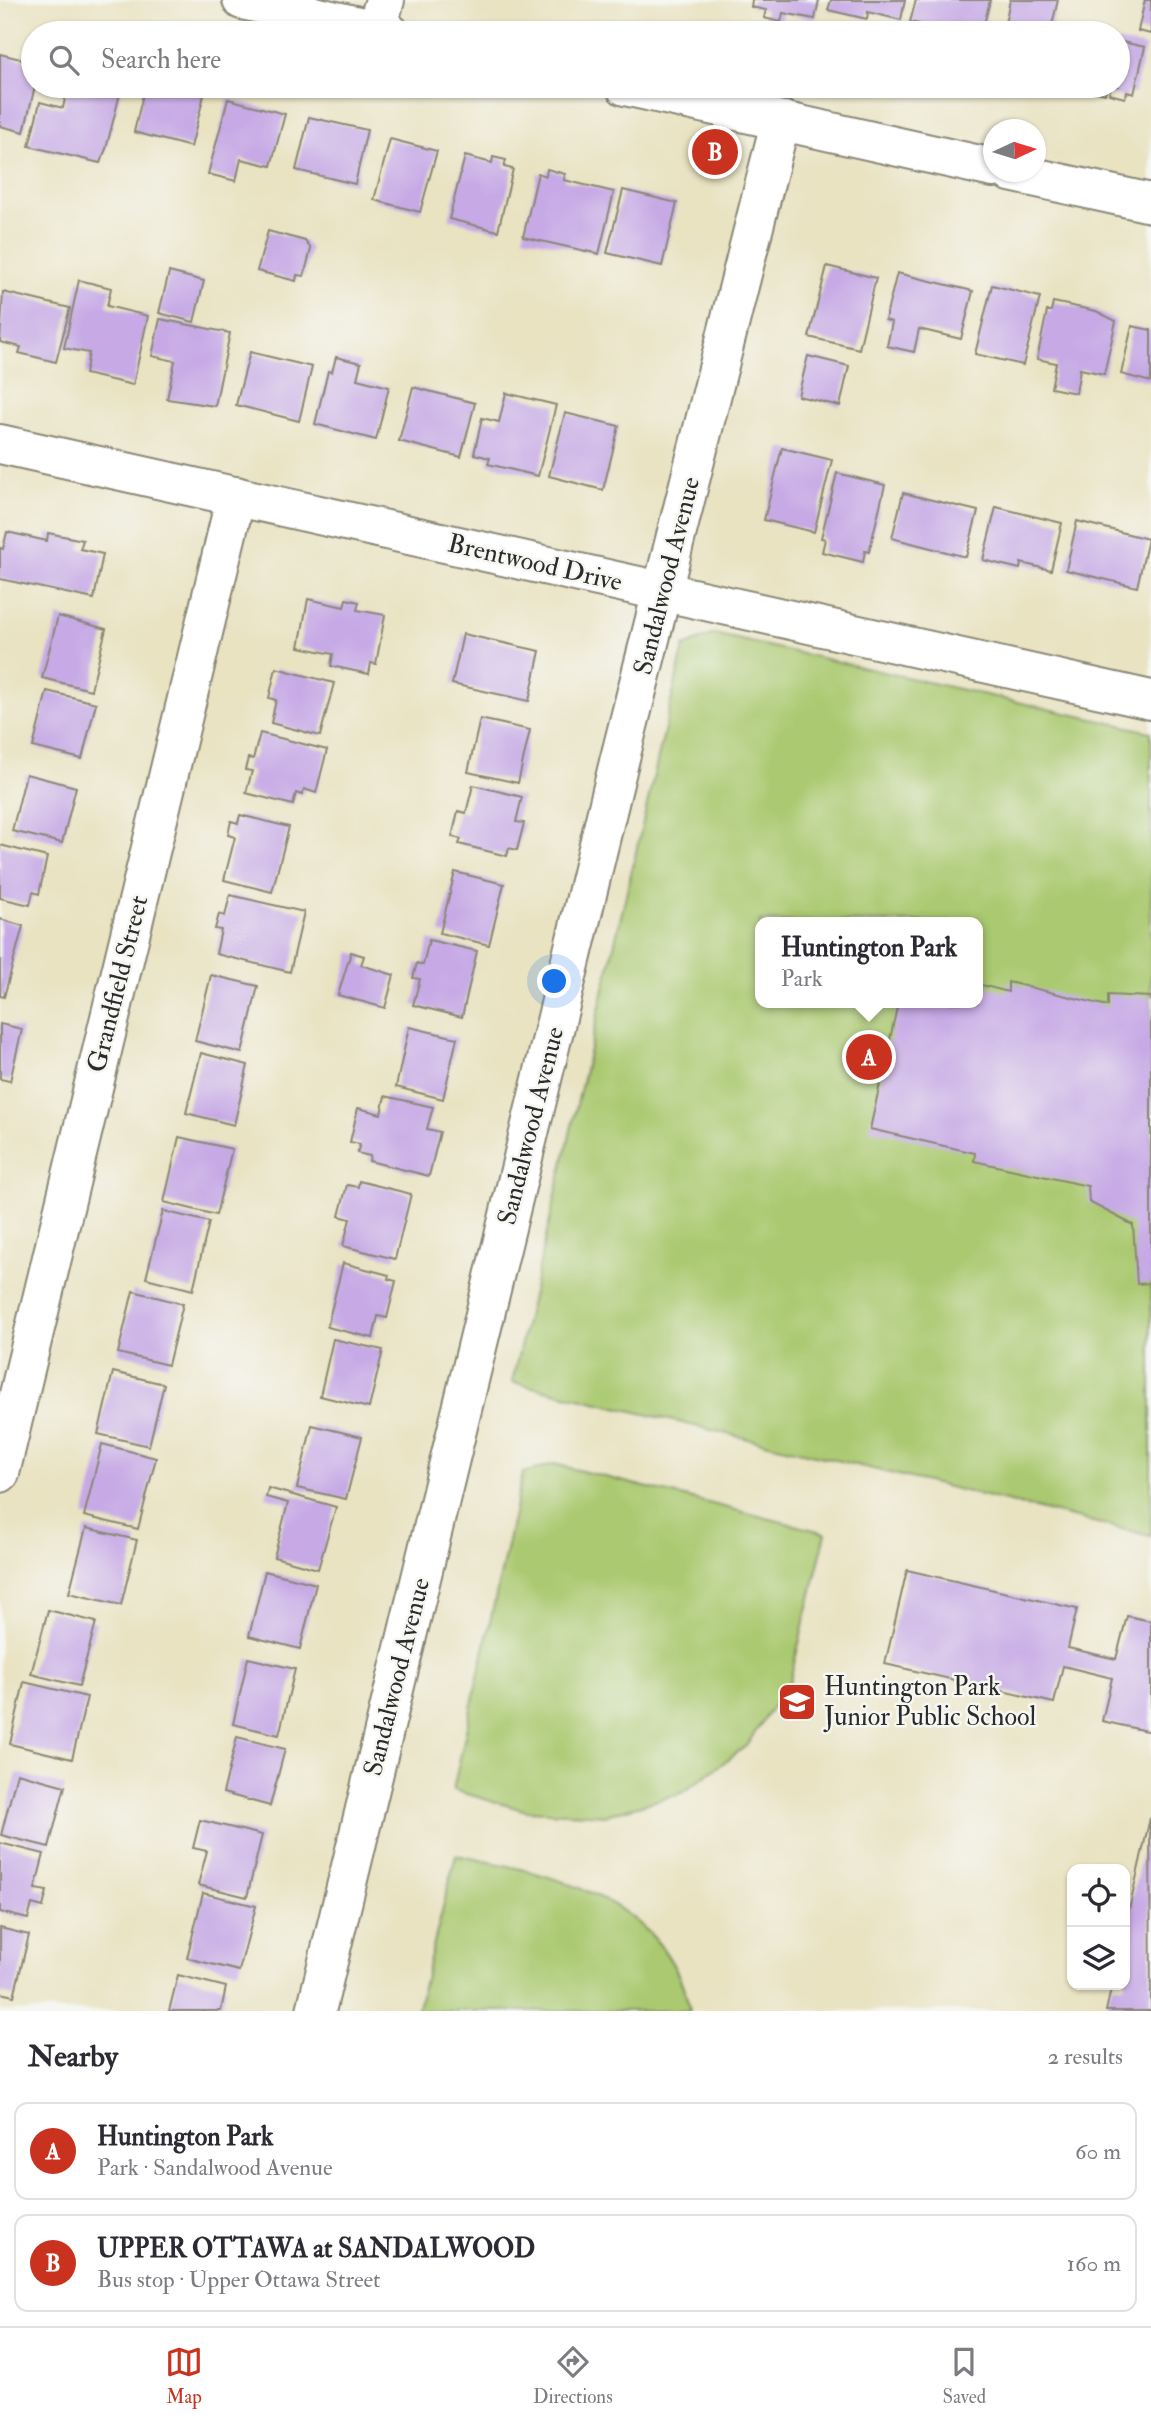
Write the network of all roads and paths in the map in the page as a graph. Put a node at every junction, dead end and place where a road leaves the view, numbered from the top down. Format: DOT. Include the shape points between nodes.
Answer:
graph roads {
  1 [pos="242,0"];
  2 [pos="384,21"];
  3 [pos="680,98"];
  4 [pos="784,121"];
  5 [pos="983,166"];
  6 [pos="1046,180"];
  7 [pos="1151,203"];
  8 [pos="0,444"];
  9 [pos="236,496"];
  10 [pos="664,592"];
  11 [pos="1151,700"];
  12 [pos="0,1473"];
  13 [pos="316,2011"];
  1 -- 2 [label="street"];
  3 -- 4 [label="street"];
  4 -- 5 [label="street"];
  4 -- 10 [label="street, Sandalwood Avenue"];
  6 -- 7 [label="street"];
  8 -- 9 [label="street, Brentwood Drive"];
  9 -- 10 [label="street, Brentwood Drive"];
  9 -- 12 [label="street, Grandfield Street"];
  10 -- 11 [label="street, Brentwood Drive"];
  10 -- 13 [label="street, Sandalwood Avenue"];
}
